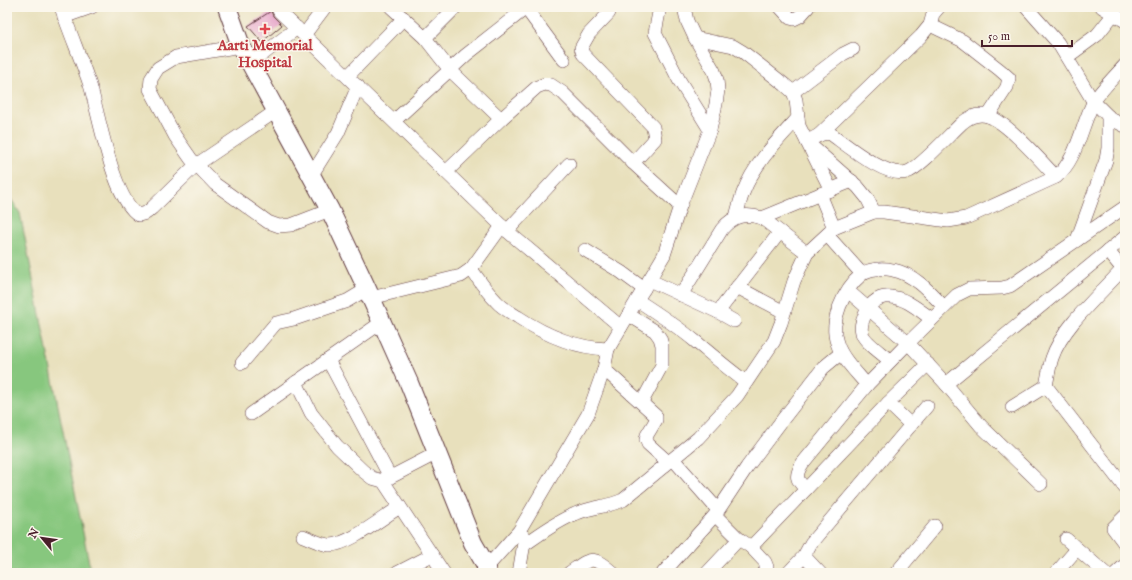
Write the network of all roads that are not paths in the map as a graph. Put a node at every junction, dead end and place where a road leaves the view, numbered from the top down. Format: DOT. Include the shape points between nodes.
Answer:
graph roads {
  1 [pos="92,7"];
  2 [pos="227,7"];
  3 [pos="325,7"];
  4 [pos="391,7"];
  5 [pos="454,7"];
  6 [pos="660,7"];
  7 [pos="684,7"];
  8 [pos="780,7"];
  9 [pos="808,7"];
  10 [pos="1026,7"];
  11 [pos="1102,7"];
  12 [pos="525,8"];
  13 [pos="279,11"];
  14 [pos="63,12"];
  15 [pos="609,13"];
  16 [pos="933,13"];
  17 [pos="1113,15"];
  18 [pos="404,18"];
  19 [pos="1125,21"];
  20 [pos="300,31"];
  21 [pos="425,38"];
  22 [pos="695,38"];
  23 [pos="241,46"];
  24 [pos="853,49"];
  25 [pos="1067,57"];
  26 [pos="564,60"];
  27 [pos="250,64"];
  28 [pos="1125,65"];
  29 [pos="450,70"];
  30 [pos="348,76"];
  31 [pos="358,86"];
  32 [pos="793,92"];
  33 [pos="1093,101"];
  34 [pos="276,111"];
  35 [pos="988,116"];
  36 [pos="1108,116"];
  37 [pos="798,118"];
  38 [pos="501,119"];
  39 [pos="394,121"];
  40 [pos="1125,126"];
  41 [pos="710,130"];
  42 [pos="819,135"];
  43 [pos="807,142"];
  44 [pos="633,163"];
  45 [pos="570,164"];
  46 [pos="196,165"];
  47 [pos="446,172"];
  48 [pos="311,176"];
  49 [pos="1056,177"];
  50 [pos="852,181"];
  51 [pos="826,192"];
  52 [pos="680,206"];
  53 [pos="1125,208"];
  54 [pos="330,210"];
  55 [pos="874,212"];
  56 [pos="736,217"];
  57 [pos="762,218"];
  58 [pos="505,229"];
  59 [pos="780,232"];
  60 [pos="830,232"];
  61 [pos="1125,236"];
  62 [pos="1077,240"];
  63 [pos="585,250"];
  64 [pos="1108,251"];
  65 [pos="807,254"];
  66 [pos="470,269"];
  67 [pos="1125,270"];
  68 [pos="862,274"];
  69 [pos="737,288"];
  70 [pos="643,290"];
  71 [pos="848,291"];
  72 [pos="369,294"];
  73 [pos="681,295"];
  74 [pos="944,307"];
  75 [pos="868,308"];
  76 [pos="718,312"];
  77 [pos="784,312"];
  78 [pos="629,315"];
  79 [pos="932,319"];
  80 [pos="734,321"];
  81 [pos="382,322"];
  82 [pos="621,327"];
  83 [pos="908,343"];
  84 [pos="608,349"];
  85 [pos="841,353"];
  86 [pos="328,360"];
  87 [pos="890,361"];
  88 [pos="242,363"];
  89 [pos="928,364"];
  90 [pos="604,369"];
  91 [pos="296,382"];
  92 [pos="746,382"];
  93 [pos="946,384"];
  94 [pos="867,385"];
  95 [pos="1046,386"];
  96 [pos="642,402"];
  97 [pos="888,403"];
  98 [pos="927,406"];
  99 [pos="1012,407"];
  100 [pos="251,414"];
  101 [pos="911,425"];
  102 [pos="438,452"];
  103 [pos="670,461"];
  104 [pos="387,479"];
  105 [pos="1041,484"];
  106 [pos="1125,488"];
  107 [pos="806,489"];
  108 [pos="400,507"];
  109 [pos="532,510"];
  110 [pos="717,513"];
  111 [pos="1125,516"];
  112 [pos="936,526"];
  113 [pos="303,536"];
  114 [pos="739,539"];
  115 [pos="1066,539"];
  116 [pos="1125,544"];
  117 [pos="524,545"];
  118 [pos="751,547"];
  119 [pos="1077,549"];
  120 [pos="432,555"];
  121 [pos="804,556"];
  122 [pos="1125,565"];
  123 [pos="486,570"];
  124 [pos="523,570"];
  125 [pos="396,573"];
  126 [pos="444,573"];
  127 [pos="569,573"];
  128 [pos="612,573"];
  129 [pos="663,573"];
  130 [pos="706,573"];
  131 [pos="764,573"];
  132 [pos="788,573"];
  133 [pos="820,573"];
  134 [pos="896,573"];
  135 [pos="1056,573"];
  136 [pos="1105,573"];
  137 [pos="1116,573"];
  1 -- 14 [label="street"];
  2 -- 23 [label="street"];
  3 -- 20 [label="street"];
  4 -- 18 [label="street"];
  5 -- 21 [label="street"];
  6 -- 41 [label="street" via="655,33 679,80"];
  7 -- 22 [label="street" via="687,22"];
  8 -- 9 [label="street" via="794,19"];
  10 -- 25 [label="street"];
  11 -- 17 [label="street"];
  12 -- 26 [label="street"];
  12 -- 29 [label="street"];
  13 -- 20 [label="street"];
  14 -- 46 [label="street" via="90,86 108,157 133,212 139,215 146,213"];
  15 -- 44 [label="street" via="589,34 581,48 583,54 653,127 655,140"];
  16 -- 35 [label="street" via="1009,78 1007,87"];
  16 -- 42 [label="street" via="905,52"];
  17 -- 19 [label="street"];
  17 -- 25 [label="street" via="1097,36"];
  18 -- 21 [label="street"];
  18 -- 30 [label="street"];
  20 -- 27 [label="street"];
  20 -- 30 [label="street"];
  21 -- 29 [label="street"];
  22 -- 32 [label="street" via="733,46"];
  22 -- 41 [label="street" via="717,80 718,90"];
  23 -- 27 [label="street"];
  23 -- 46 [label="street" via="176,57 158,68 151,79 150,89 175,136"];
  24 -- 32 [label="street"];
  25 -- 33 [label="street"];
  27 -- 34 [label="street"];
  28 -- 33 [label="street"];
  29 -- 38 [label="street"];
  29 -- 39 [label="street"];
  30 -- 31 [label="street"];
  31 -- 39 [label="street"];
  31 -- 48 [label="street" via="338,133"];
  32 -- 37 [label="street"];
  33 -- 36 [label="street"];
  33 -- 49 [label="street" via="1070,159"];
  34 -- 46 [label="street"];
  34 -- 48 [label="street"];
  35 -- 42 [label="street" via="969,117 920,164 906,173 877,166 831,134"];
  35 -- 49 [label="street" via="1015,135"];
  36 -- 40 [label="street"];
  36 -- 62 [label="street" via="1106,160"];
  37 -- 43 [label="street"];
  37 -- 56 [label="street" via="769,149 755,170 742,194"];
  38 -- 44 [label="street" via="537,88 545,84 551,85 564,93"];
  38 -- 47 [label="street"];
  39 -- 47 [label="street"];
  41 -- 52 [label="street"];
  42 -- 43 [label="street"];
  43 -- 50 [label="street"];
  43 -- 51 [label="street"];
  44 -- 52 [label="street"];
  45 -- 58 [label="street"];
  46 -- 54 [label="street" via="215,184 254,213 279,226 291,225"];
  47 -- 58 [label="street"];
  48 -- 54 [label="street"];
  49 -- 55 [label="street" via="966,218 948,221"];
  50 -- 51 [label="street"];
  50 -- 55 [label="street" via="867,198"];
  51 -- 57 [label="street"];
  51 -- 60 [label="street"];
  52 -- 70 [label="street" via="664,255"];
  53 -- 62 [label="street"];
  54 -- 72 [label="street"];
  55 -- 60 [label="street"];
  56 -- 57 [label="street"];
  56 -- 73 [label="street" via="729,220 722,229"];
  57 -- 59 [label="street"];
  58 -- 66 [label="street"];
  58 -- 82 [label="street"];
  59 -- 65 [label="street"];
  59 -- 69 [label="street"];
  60 -- 65 [label="street"];
  60 -- 68 [label="street"];
  61 -- 64 [label="street"];
  62 -- 74 [label="street" via="1010,286 969,289 957,295"];
  63 -- 70 [label="street" via="621,272"];
  64 -- 67 [label="street"];
  64 -- 93 [label="street"];
  65 -- 77 [label="street" via="794,281"];
  66 -- 72 [label="street" via="461,276 451,279"];
  66 -- 84 [label="street" via="495,300 535,328 548,335 593,349"];
  67 -- 95 [label="street" via="1119,273 1063,337 1052,358"];
  68 -- 71 [label="street"];
  68 -- 74 [label="street" via="884,268 900,271 919,283"];
  69 -- 76 [label="street"];
  69 -- 77 [label="street"];
  70 -- 73 [label="street"];
  70 -- 78 [label="street"];
  70 -- 92 [label="street" via="657,312"];
  71 -- 75 [label="street"];
  71 -- 85 [label="street" via="840,304 835,324 834,334"];
  72 -- 81 [label="street"];
  72 -- 88 [label="street" via="276,323"];
  73 -- 76 [label="street"];
  74 -- 79 [label="street"];
  75 -- 79 [label="street" via="879,298 890,296 905,301"];
  75 -- 83 [label="street"];
  75 -- 87 [label="street" via="861,326 862,334"];
  76 -- 80 [label="street"];
  77 -- 92 [label="street" via="774,341"];
  78 -- 82 [label="street"];
  78 -- 96 [label="street" via="655,331 662,345 662,365"];
  79 -- 83 [label="street"];
  81 -- 86 [label="street"];
  81 -- 102 [label="street"];
  82 -- 84 [label="street"];
  83 -- 87 [label="street"];
  83 -- 89 [label="street"];
  84 -- 90 [label="street"];
  85 -- 94 [label="street"];
  85 -- 110 [label="street" via="823,368 783,419"];
  86 -- 91 [label="street"];
  86 -- 104 [label="street"];
  87 -- 94 [label="street"];
  89 -- 93 [label="street"];
  89 -- 97 [label="street"];
  90 -- 96 [label="street"];
  90 -- 109 [label="street" via="588,414"];
  91 -- 100 [label="street"];
  91 -- 104 [label="street" via="311,413 337,446 372,478"];
  92 -- 103 [label="street" via="698,438"];
  93 -- 105 [label="street" via="981,426"];
  94 -- 107 [label="street" via="798,471 799,483"];
  95 -- 99 [label="street"];
  95 -- 106 [label="street"];
  96 -- 103 [label="street" via="656,416 647,435 648,444"];
  97 -- 101 [label="street"];
  97 -- 107 [label="street"];
  98 -- 101 [label="street"];
  101 -- 121 [label="street" via="810,543"];
  102 -- 104 [label="street"];
  102 -- 123 [label="street"];
  103 -- 110 [label="street"];
  103 -- 117 [label="street" via="623,500 575,513"];
  104 -- 108 [label="street"];
  107 -- 118 [label="street"];
  108 -- 113 [label="street" via="355,537 335,545"];
  108 -- 120 [label="street"];
  109 -- 117 [label="street"];
  109 -- 123 [label="street" via="519,531"];
  110 -- 114 [label="street"];
  110 -- 129 [label="street"];
  111 -- 116 [label="street" via="1113,528"];
  112 -- 134 [label="street"];
  114 -- 118 [label="street"];
  114 -- 130 [label="street"];
  115 -- 119 [label="street"];
  117 -- 124 [label="street"];
  118 -- 131 [label="street" via="765,562 767,567"];
  119 -- 135 [label="street"];
  119 -- 136 [label="street"];
  120 -- 125 [label="street"];
  120 -- 126 [label="street"];
  121 -- 132 [label="street"];
  121 -- 133 [label="street"];
  122 -- 137 [label="street"];
  127 -- 128 [label="street" via="592,560 598,561"];
}
